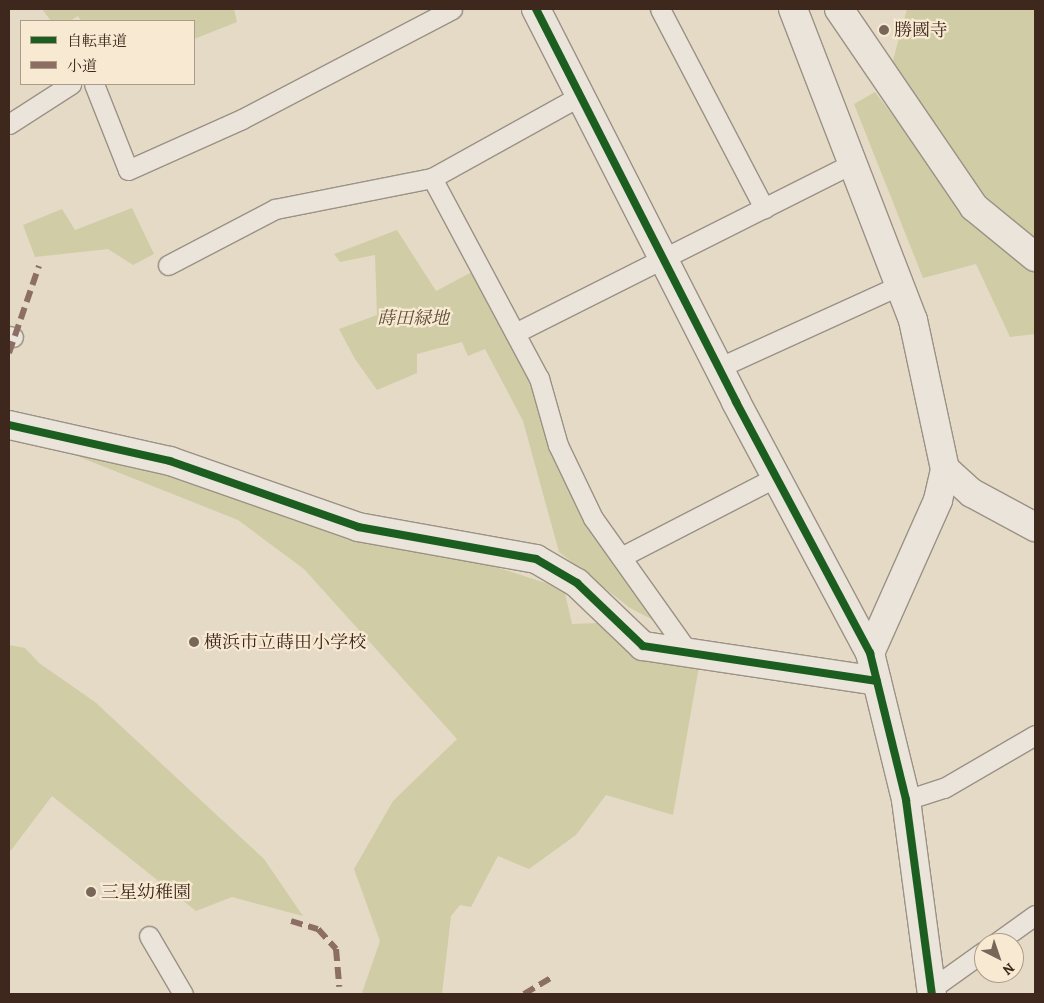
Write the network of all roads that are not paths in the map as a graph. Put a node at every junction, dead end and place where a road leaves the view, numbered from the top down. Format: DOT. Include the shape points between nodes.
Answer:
graph roads {
  1 [pos="452,9"];
  2 [pos="536,9"];
  3 [pos="660,9"];
  4 [pos="793,9"];
  5 [pos="839,9"];
  6 [pos="69,85"];
  7 [pos="94,85"];
  8 [pos="578,97"];
  9 [pos="9,124"];
  10 [pos="853,163"];
  11 [pos="432,178"];
  12 [pos="764,208"];
  13 [pos="1035,257"];
  14 [pos="662,259"];
  15 [pos="168,266"];
  16 [pos="900,285"];
  17 [pos="515,333"];
  18 [pos="718,368"];
  19 [pos="9,425"];
  20 [pos="945,469"];
  21 [pos="776,477"];
  22 [pos="1035,527"];
  23 [pos="621,557"];
  24 [pos="870,653"];
  25 [pos="691,656"];
  26 [pos="876,681"];
  27 [pos="1035,735"];
  28 [pos="906,800"];
  29 [pos="1035,915"];
  30 [pos="1010,933"];
  31 [pos="149,936"];
  32 [pos="974,959"];
  33 [pos="932,991"];
  34 [pos="183,994"];
  1 -- 7 [label="lane" via="242,119 128,170"];
  2 -- 8 [label="street"];
  3 -- 12 [label="lane"];
  4 -- 10 [label="street"];
  5 -- 13 [label="street" via="974,207"];
  6 -- 9 [label="lane"];
  8 -- 11 [label="lane"];
  8 -- 14 [label="street"];
  10 -- 12 [label="lane"];
  10 -- 16 [label="street"];
  11 -- 15 [label="lane" via="275,209"];
  11 -- 17 [label="lane"];
  12 -- 14 [label="lane"];
  14 -- 17 [label="lane"];
  14 -- 18 [label="street"];
  16 -- 18 [label="lane"];
  16 -- 20 [label="street" via="913,320"];
  17 -- 23 [label="lane" via="539,378 558,445 593,518"];
  18 -- 21 [label="street"];
  19 -- 25 [label="street" via="170,461 358,527 536,559 577,583 644,646"];
  20 -- 22 [label="street" via="972,493"];
  20 -- 24 [label="street" via="938,500"];
  21 -- 23 [label="lane"];
  21 -- 24 [label="street"];
  23 -- 25 [label="lane"];
  24 -- 26 [label="street"];
  25 -- 26 [label="street"];
  26 -- 28 [label="street"];
  27 -- 28 [label="lane" via="944,788"];
  28 -- 33 [label="street"];
  29 -- 30 [label="lane"];
  31 -- 34 [label="lane"];
  32 -- 33 [label="lane"];
}
